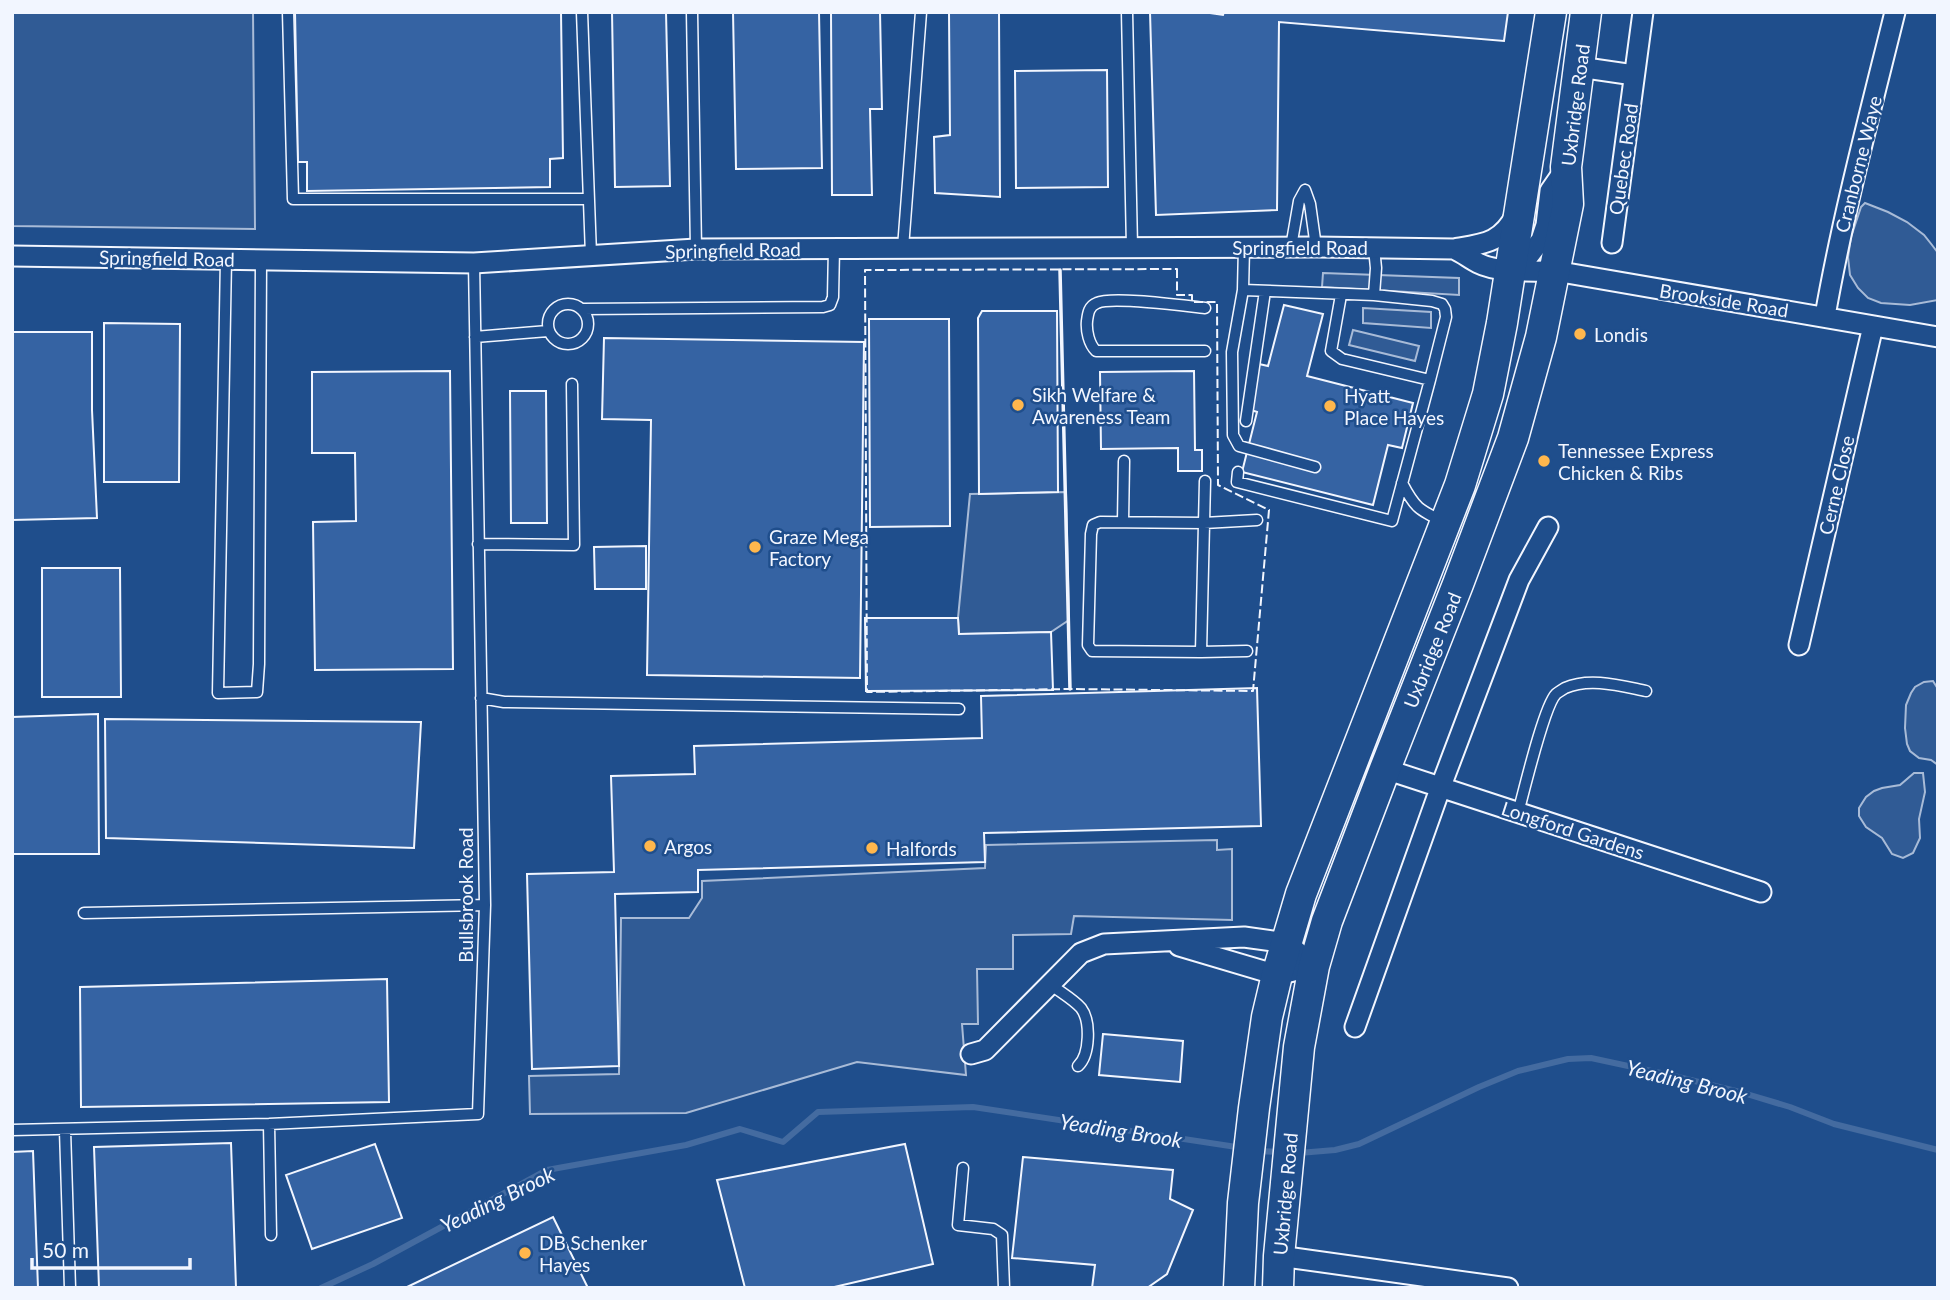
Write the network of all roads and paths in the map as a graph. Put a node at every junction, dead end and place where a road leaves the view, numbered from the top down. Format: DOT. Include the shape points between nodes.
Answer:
graph roads {
  1 [pos="288,12"];
  2 [pos="582,12"];
  3 [pos="692,12"];
  4 [pos="921,12"];
  5 [pos="1127,12"];
  6 [pos="1551,12"];
  7 [pos="1586,12"];
  8 [pos="1643,12"];
  9 [pos="1895,12"];
  10 [pos="1579,67"];
  11 [pos="1634,75"];
  12 [pos="1566,167"];
  13 [pos="1521,198"];
  14 [pos="588,199"];
  15 [pos="1612,243"];
  16 [pos="1132,247"];
  17 [pos="1244,247"];
  18 [pos="1291,247"];
  19 [pos="1317,247"];
  20 [pos="834,248"];
  21 [pos="903,248"];
  22 [pos="1374,248"];
  23 [pos="1454,248"];
  24 [pos="696,249"];
  25 [pos="12,256"];
  26 [pos="590,256"];
  27 [pos="226,259"];
  28 [pos="261,260"];
  29 [pos="474,263"];
  30 [pos="1509,270"];
  31 [pos="1555,271"];
  32 [pos="1243,290"];
  33 [pos="1265,291"];
  34 [pos="1341,295"];
  35 [pos="1374,295"];
  36 [pos="1205,308"];
  37 [pos="583,309"];
  38 [pos="1825,316"];
  39 [pos="1873,326"];
  40 [pos="548,331"];
  41 [pos="475,337"];
  42 [pos="1938,337"];
  43 [pos="1205,351"];
  44 [pos="1430,380"];
  45 [pos="572,384"];
  46 [pos="1246,421"];
  47 [pos="1124,461"];
  48 [pos="1315,467"];
  49 [pos="1238,472"];
  50 [pos="1205,481"];
  51 [pos="1402,483"];
  52 [pos="1257,520"];
  53 [pos="1123,522"];
  54 [pos="1204,523"];
  55 [pos="1446,523"];
  56 [pos="1548,527"];
  57 [pos="478,544"];
  58 [pos="1799,645"];
  59 [pos="1247,651"];
  60 [pos="1201,652"];
  61 [pos="1646,691"];
  62 [pos="481,698"];
  63 [pos="959,709"];
  64 [pos="1385,769"];
  65 [pos="1441,786"];
  66 [pos="1518,813"];
  67 [pos="1761,892"];
  68 [pos="485,905"];
  69 [pos="84,913"];
  70 [pos="1162,941"];
  71 [pos="1287,943"];
  72 [pos="1314,966"];
  73 [pos="1277,975"];
  74 [pos="1050,984"];
  75 [pos="1354,1027"];
  76 [pos="971,1054"];
  77 [pos="1078,1066"];
  78 [pos="269,1124"];
  79 [pos="12,1130"];
  80 [pos="65,1130"];
  81 [pos="963,1168"];
  82 [pos="1287,1185"];
  83 [pos="1243,1203"];
  84 [pos="271,1235"];
  85 [pos="1279,1256"];
  86 [pos="70,1288"];
  87 [pos="1004,1288"];
  88 [pos="1239,1288"];
  89 [pos="1278,1288"];
  90 [pos="1508,1288"];
  1 -- 14 [label="lane" via="293,199"];
  2 -- 14 [label="lane"];
  3 -- 24 [label="lane"];
  4 -- 21 [label="lane"];
  5 -- 16 [label="lane"];
  6 -- 13 [label="main road, Uxbridge Road"];
  7 -- 10 [label="main road, Uxbridge Road"];
  8 -- 11 [label="street, Quebec Road"];
  9 -- 38 [label="street, Cranborne Waye"];
  10 -- 11 [label="street, Quebec Road"];
  10 -- 12 [label="main road, Uxbridge Road"];
  11 -- 15 [label="street, Quebec Road"];
  12 -- 30 [label="street" via="1550,191 1541,240 1528,257"];
  12 -- 31 [label="main road, Uxbridge Road" via="1568,204"];
  13 -- 23 [label="street, Springfield Road" via="1515,217 1499,236 1483,244"];
  13 -- 30 [label="main road, Uxbridge Road"];
  14 -- 26 [label="lane"];
  16 -- 17 [label="street, Springfield Road"];
  16 -- 21 [label="street, Springfield Road"];
  17 -- 18 [label="street, Springfield Road"];
  17 -- 32 [label="lane"];
  18 -- 19 [label="street, Springfield Road"];
  18 -- 19 [label="lane" via="1305,190"];
  19 -- 22 [label="street, Springfield Road"];
  20 -- 21 [label="street, Springfield Road"];
  20 -- 24 [label="street, Springfield Road"];
  20 -- 37 [label="lane" via="833,297 830,305 823,307"];
  22 -- 23 [label="street, Springfield Road"];
  22 -- 35 [label="lane"];
  23 -- 30 [label="street, Springfield Road" via="1479,264"];
  24 -- 26 [label="street, Springfield Road"];
  25 -- 27 [label="street, Springfield Road"];
  26 -- 29 [label="street, Springfield Road"];
  27 -- 28 [label="street, Springfield Road"];
  27 -- 28 [label="lane" via="218,693 257,692"];
  28 -- 29 [label="street, Springfield Road"];
  29 -- 41 [label="lane, Bullsbrook Road"];
  30 -- 31 [label="street, Brookside Road"];
  30 -- 55 [label="main road, Uxbridge Road" via="1488,394"];
  31 -- 38 [label="street, Brookside Road"];
  31 -- 64 [label="main road, Uxbridge Road" via="1513,438"];
  32 -- 33 [label="lane"];
  32 -- 48 [label="lane" via="1232,352 1233,435 1239,446"];
  33 -- 34 [label="lane"];
  33 -- 46 [label="lane"];
  34 -- 35 [label="lane"];
  34 -- 44 [label="lane" via="1331,351 1336,356"];
  35 -- 44 [label="lane" via="1432,301 1446,309"];
  36 -- 43 [label="lane" via="1101,302 1089,310 1087,326 1096,351"];
  37 -- 40 [label="lane" via="570,304 557,307 549,317"];
  37 -- 40 [label="lane" via="588,328 576,343 557,341"];
  38 -- 39 [label="street, Brookside Road"];
  39 -- 42 [label="street, Brookside Road"];
  39 -- 58 [label="street, Cerne Close"];
  40 -- 41 [label="lane"];
  41 -- 57 [label="lane, Bullsbrook Road"];
  44 -- 51 [label="lane"];
  45 -- 57 [label="lane" via="574,545"];
  47 -- 53 [label="lane"];
  49 -- 51 [label="lane" via="1237,482 1392,522"];
  50 -- 54 [label="lane"];
  51 -- 55 [label="lane" via="1418,509"];
  52 -- 54 [label="lane"];
  53 -- 54 [label="lane"];
  53 -- 60 [label="lane" via="1093,525 1088,645 1099,652"];
  54 -- 60 [label="lane"];
  55 -- 71 [label="main road, Uxbridge Road" via="1301,894"];
  56 -- 65 [label="street" via="1519,580"];
  57 -- 62 [label="lane, Bullsbrook Road"];
  59 -- 60 [label="lane"];
  61 -- 66 [label="lane" via="1578,684 1556,694 1544,719"];
  62 -- 63 [label="lane"];
  62 -- 68 [label="lane, Bullsbrook Road"];
  64 -- 65 [label="street, Longford Gardens"];
  64 -- 72 [label="main road, Uxbridge Road"];
  65 -- 66 [label="street, Longford Gardens"];
  65 -- 75 [label="street"];
  66 -- 67 [label="street, Longford Gardens"];
  68 -- 69 [label="lane"];
  68 -- 78 [label="lane, Bullsbrook Road" via="478,1114"];
  70 -- 71 [label="street" via="1244,937"];
  70 -- 73 [label="street"];
  70 -- 74 [label="street" via="1104,944 1081,953"];
  71 -- 72 [label="street"];
  71 -- 73 [label="main road, Uxbridge Road"];
  72 -- 73 [label="street"];
  72 -- 82 [label="main road, Uxbridge Road" via="1300,1046"];
  73 -- 83 [label="main road, Uxbridge Road" via="1267,1017"];
  74 -- 76 [label="street" via="985,1050"];
  74 -- 77 [label="lane" via="1082,1010 1088,1036 1084,1060"];
  78 -- 80 [label="lane, Bullsbrook Road"];
  78 -- 84 [label="lane"];
  79 -- 80 [label="lane, Bullsbrook Road"];
  80 -- 86 [label="lane"];
  81 -- 87 [label="lane" via="958,1225 993,1229 1002,1235"];
  82 -- 83 [label="main road" via="1255,1193"];
  82 -- 85 [label="main road, Uxbridge Road"];
  83 -- 88 [label="main road, Uxbridge Road"];
  85 -- 89 [label="main road, Uxbridge Road"];
  85 -- 90 [label="street"];
}
